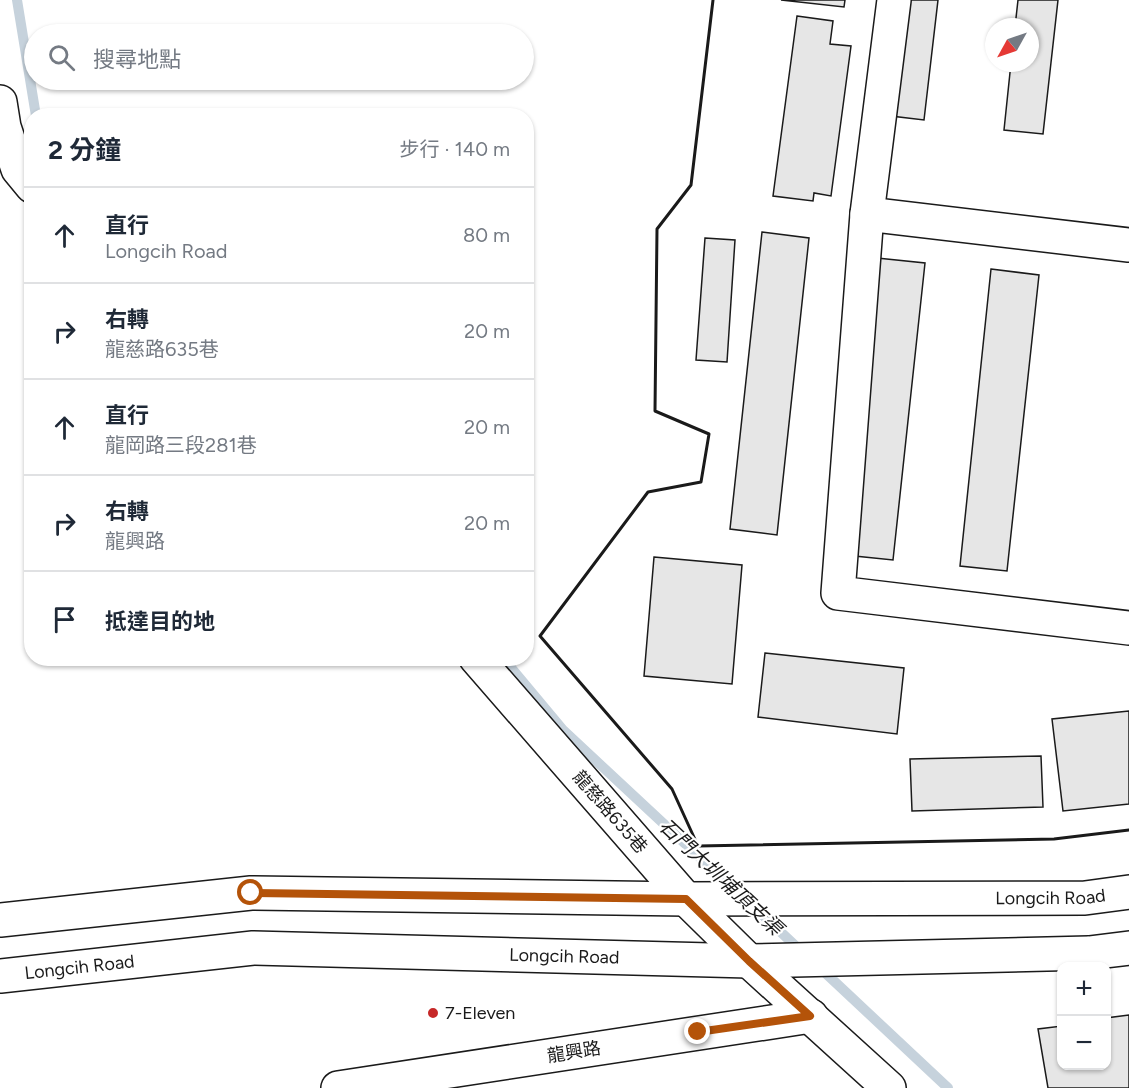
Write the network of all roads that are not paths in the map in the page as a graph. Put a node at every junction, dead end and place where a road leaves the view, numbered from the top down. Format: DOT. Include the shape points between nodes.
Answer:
graph roads {
  1 [pos="894,0"];
  2 [pos="0,102"];
  3 [pos="24,176"];
  4 [pos="867,214"];
  5 [pos="1129,245"];
  6 [pos="1129,628"];
  7 [pos="483,666"];
  8 [pos="1129,892"];
  9 [pos="686,899"];
  10 [pos="0,920"];
  11 [pos="1129,948"];
  12 [pos="749,961"];
  13 [pos="0,976"];
  14 [pos="810,1016"];
  15 [pos="442,1080"];
  16 [pos="338,1088"];
  17 [pos="889,1088"];
  1 -- 4 [label="street"];
  2 -- 3 [label="street" via="4,127"];
  4 -- 5 [label="street"];
  4 -- 6 [label="street" via="838,593"];
  7 -- 9 [label="street, 龍慈路635巷"];
  8 -- 9 [label="street, Longcih Road" via="1085,898"];
  9 -- 10 [label="street, Longcih Road" via="251,893"];
  9 -- 12 [label="street, 龍慈路635巷"];
  11 -- 12 [label="street, Longcih Road" via="1089,953"];
  12 -- 13 [label="street, Longcih Road" via="253,948"];
  12 -- 14 [label="street, 龍慈路635巷"];
  14 -- 15 [label="street, 龍興路"];
  14 -- 17 [label="street, 龍慈路635巷"];
  15 -- 16 [label="street, 龍興路"];
}
